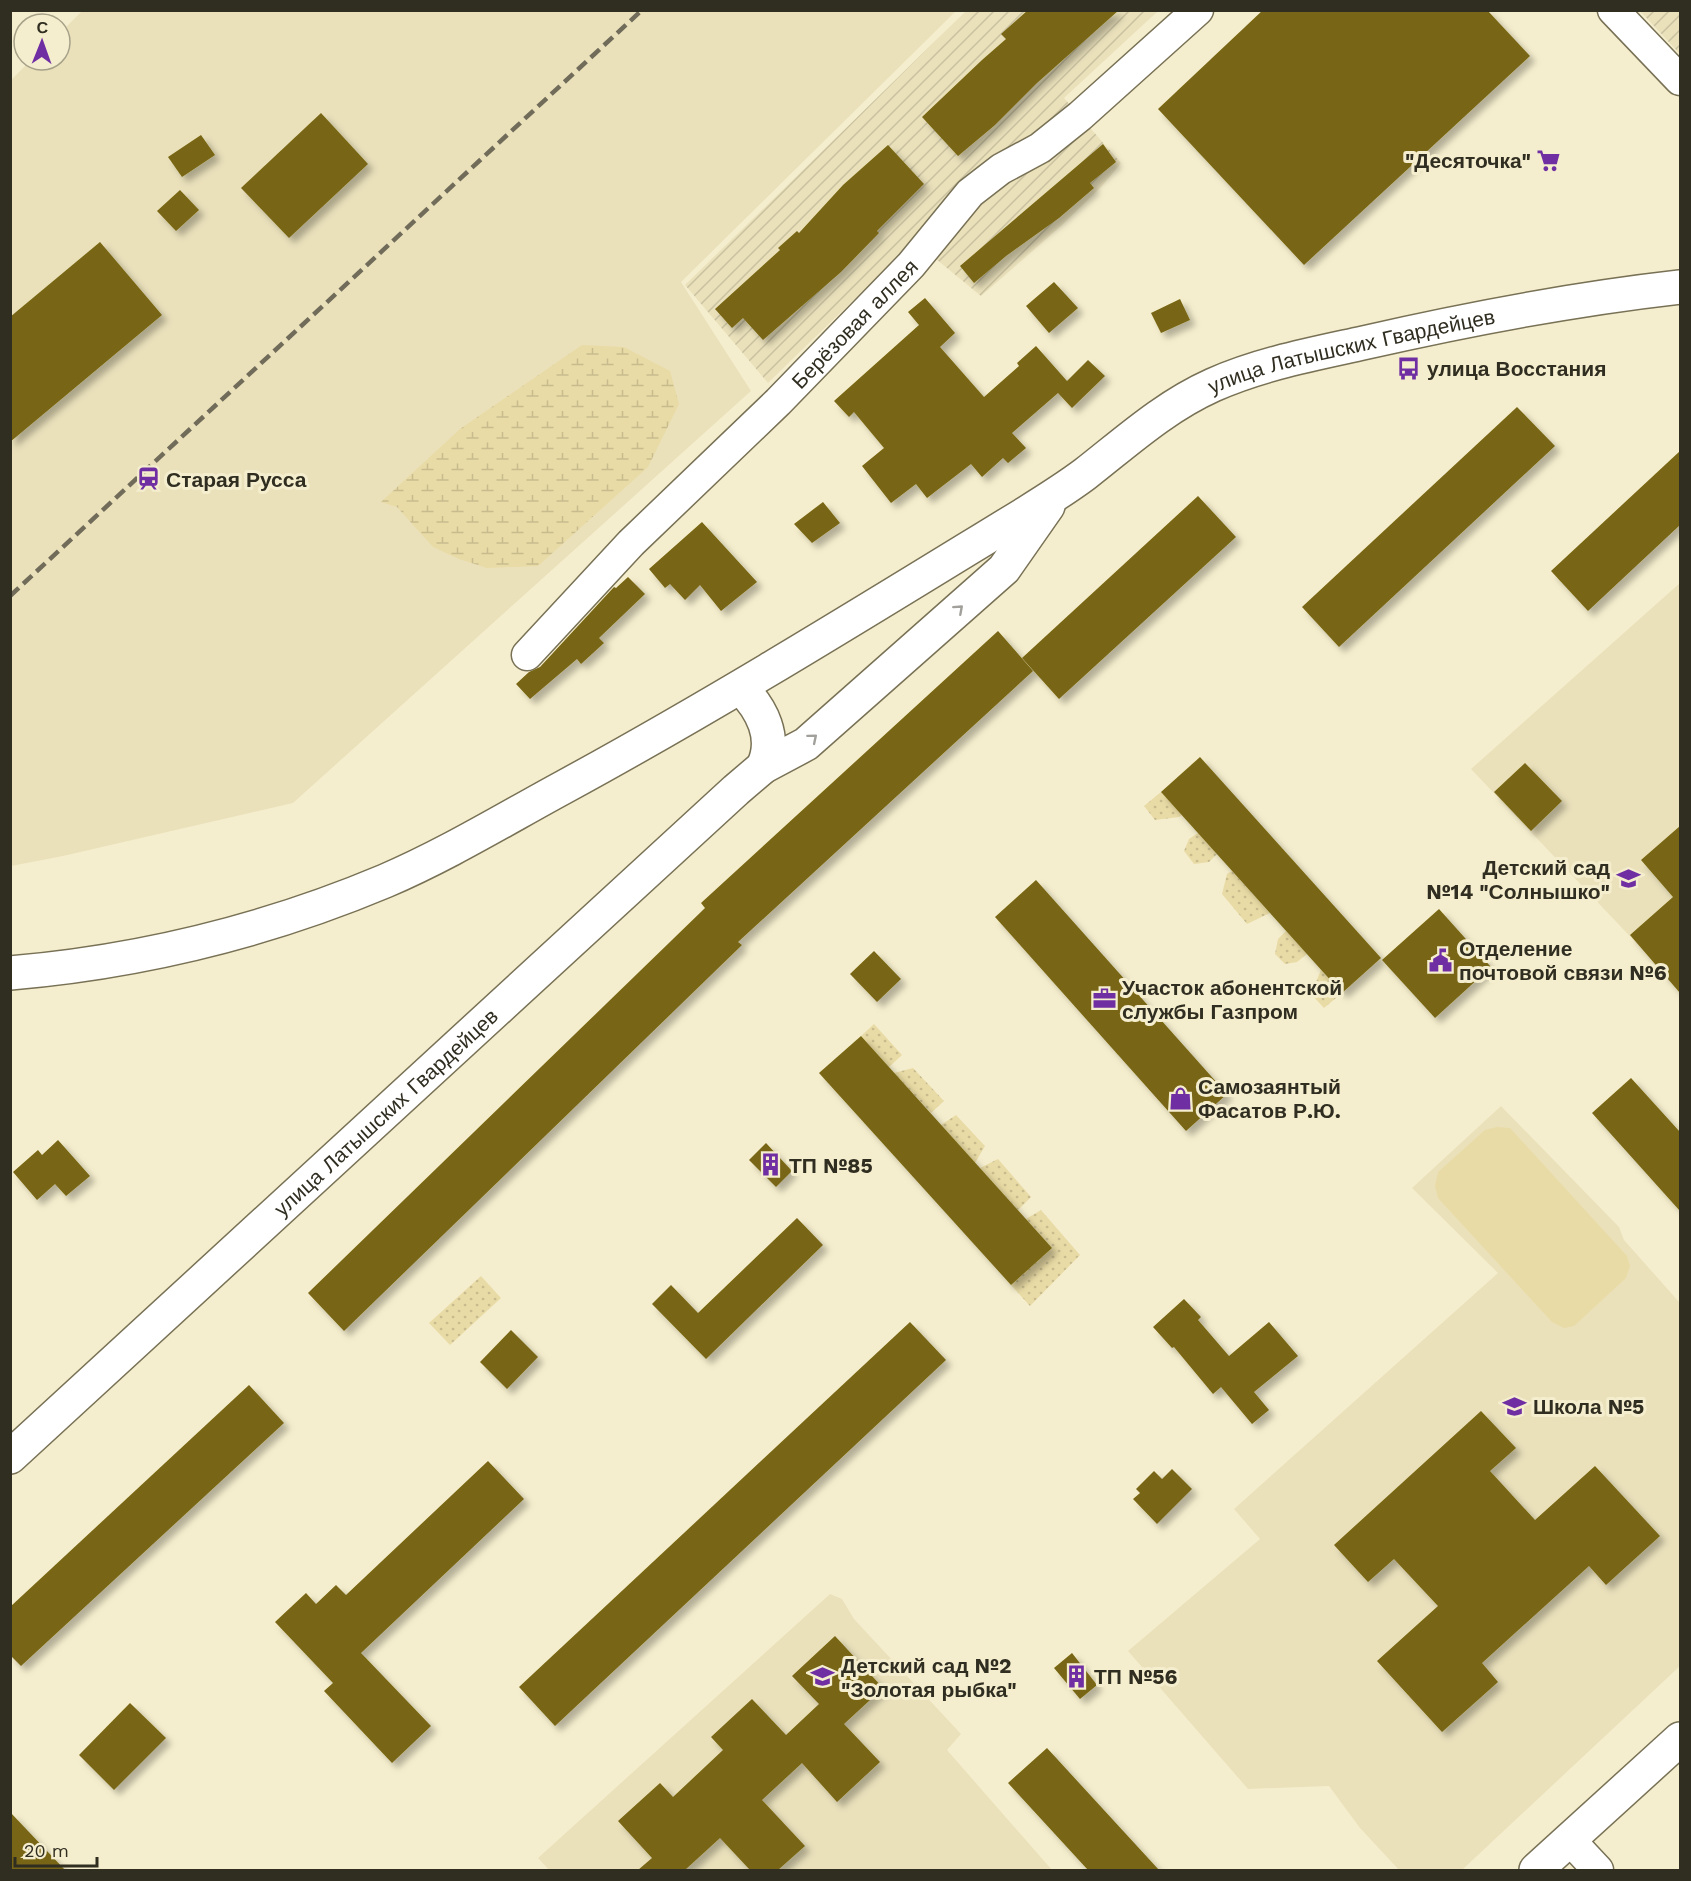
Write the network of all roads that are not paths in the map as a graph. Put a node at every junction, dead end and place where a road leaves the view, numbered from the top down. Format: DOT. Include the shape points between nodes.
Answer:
graph roads {
  1 [pos="1198,10"];
  2 [pos="1613,10"];
  3 [pos="1680,80"];
  4 [pos="1680,287"];
  5 [pos="1056,495"];
  6 [pos="527,655"];
  7 [pos="741,688"];
  8 [pos="762,767"];
  9 [pos="10,973"];
  10 [pos="10,1457"];
  11 [pos="1680,1739"];
  12 [pos="1569,1839"];
  13 [pos="1536,1870"];
  14 [pos="1598,1870"];
  1 -- 6 [label="street, Берёзовая аллея" via="1080,116 1040,148 1001,169 970,193 911,265 778,402 631,543"];
  2 -- 3 [label="street"];
  4 -- 5 [label="main road, улица Латышских Гвардейцев" via="1458,322 1249,371 1212,385 1159,415"];
  5 -- 7 [label="main road"];
  8 -- 5 [label="main road, улица Латышских Гвардейцев, one-way" via="806,744 1004,569"];
  7 -- 8 [label="main road" via="764,719 769,747"];
  7 -- 9 [label="main road" via="452,848 386,880 308,910 174,948 63,968"];
  8 -- 10 [label="main road, улица Латышских Гвардейцев"];
  11 -- 12 [label="main road"];
  12 -- 13 [label="main road"];
  12 -- 14 [label="street"];
}
